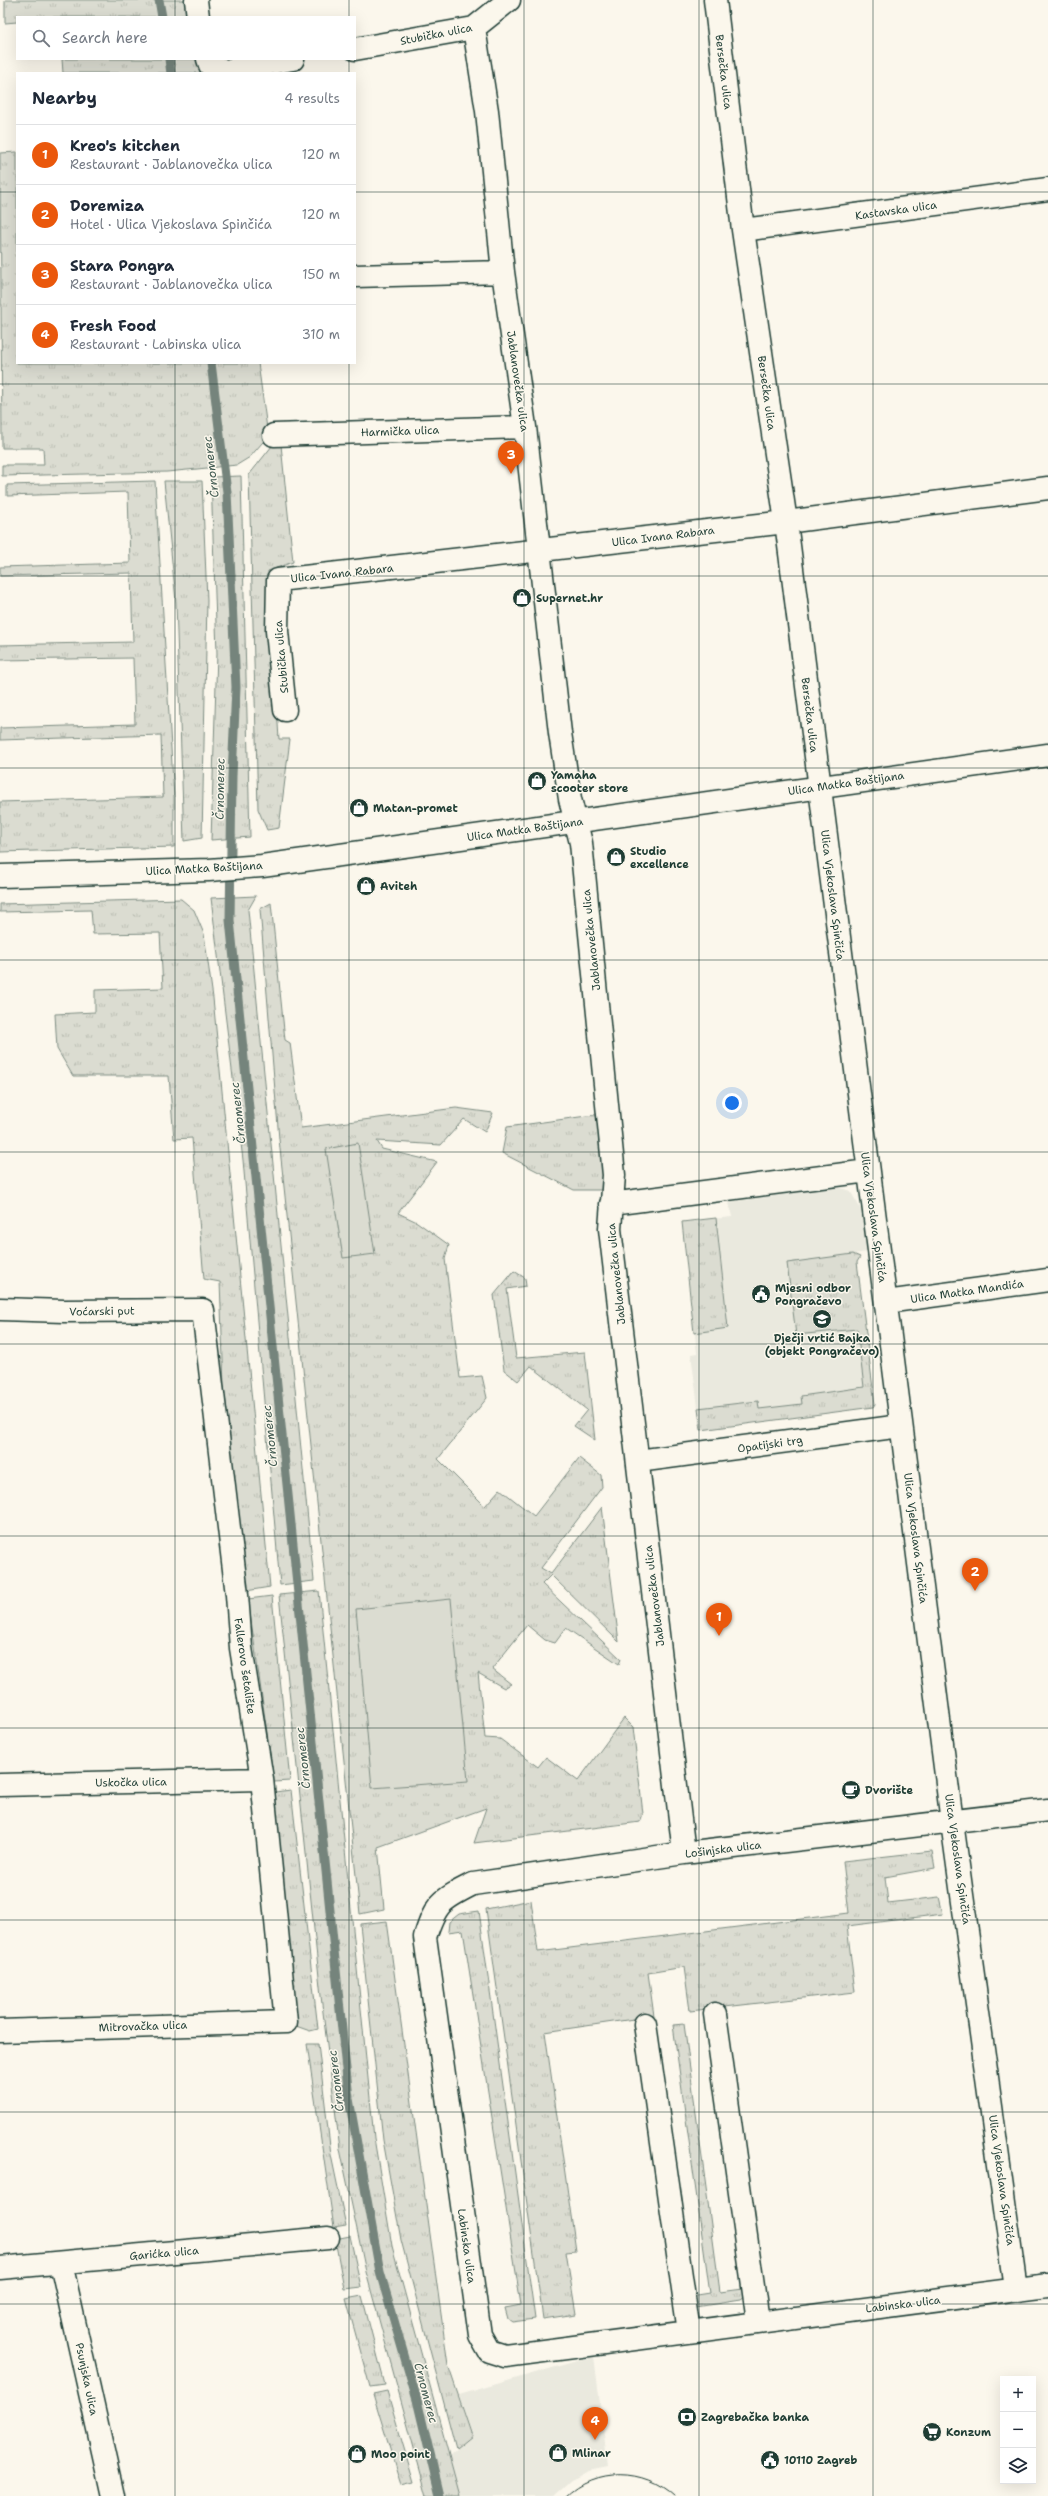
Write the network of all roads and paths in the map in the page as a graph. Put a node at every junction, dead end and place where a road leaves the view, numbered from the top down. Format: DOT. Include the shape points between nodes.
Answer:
graph roads {
  1 [pos="196,0"];
  2 [pos="509,0"];
  3 [pos="714,0"];
  4 [pos="198,16"];
  5 [pos="474,28"];
  6 [pos="356,48"];
  7 [pos="285,60"];
  8 [pos="219,68"];
  9 [pos="1048,189"];
  10 [pos="743,230"];
  11 [pos="503,272"];
  12 [pos="356,276"];
  13 [pos="525,427"];
  14 [pos="274,435"];
  15 [pos="1048,488"];
  16 [pos="786,522"];
  17 [pos="538,551"];
  18 [pos="278,580"];
  19 [pos="285,710"];
  20 [pos="1048,755"];
  21 [pos="820,787"];
  22 [pos="576,822"];
  23 [pos="0,876"];
  24 [pos="868,1172"];
  25 [pos="611,1204"];
  26 [pos="1048,1280"];
  27 [pos="886,1302"];
  28 [pos="0,1309"];
  29 [pos="203,1310"];
  30 [pos="901,1426"];
  31 [pos="638,1461"];
  32 [pos="262,1780"];
  33 [pos="0,1785"];
  34 [pos="1048,1810"];
  35 [pos="952,1822"];
  36 [pos="684,1853"];
  37 [pos="425,1937"];
  38 [pos="715,2014"];
  39 [pos="286,2022"];
  40 [pos="645,2024"];
  41 [pos="0,2031"];
  42 [pos="328,2238"];
  43 [pos="61,2263"];
  44 [pos="0,2268"];
  45 [pos="1048,2286"];
  46 [pos="1016,2289"];
  47 [pos="758,2322"];
  48 [pos="689,2332"];
  49 [pos="113,2496"];
  1 -- 4 [label="street"];
  2 -- 5 [label="street, Stubička ulica"];
  3 -- 10 [label="street, Bersečka ulica"];
  5 -- 6 [label="street, Stubička ulica"];
  5 -- 11 [label="street, Jablanovečka ulica" via="487,111"];
  7 -- 8 [label="street"];
  9 -- 10 [label="street, Kastavska ulica"];
  10 -- 16 [label="street, Bersečka ulica"];
  11 -- 12 [label="street"];
  11 -- 13 [label="street, Jablanovečka ulica"];
  13 -- 14 [label="street, Harmička ulica"];
  13 -- 17 [label="street, Jablanovečka ulica"];
  15 -- 16 [label="street, Ulica Ivana Rabara"];
  16 -- 17 [label="street, Ulica Ivana Rabara"];
  16 -- 21 [label="street, Bersečka ulica"];
  17 -- 18 [label="street, Ulica Ivana Rabara"];
  17 -- 22 [label="street, Jablanovečka ulica" via="564,762"];
  18 -- 19 [label="street, Stubička ulica" via="277,631"];
  20 -- 21 [label="street, Ulica Matka Baštijana"];
  21 -- 22 [label="street, Ulica Matka Baštijana"];
  21 -- 24 [label="street, Ulica Vjekoslava Spinčića"];
  22 -- 23 [label="street, Ulica Matka Baštijana" via="254,866 210,870"];
  22 -- 25 [label="street, Jablanovečka ulica" via="581,843 606,1079 614,1175"];
  24 -- 25 [label="street"];
  24 -- 27 [label="street, Ulica Vjekoslava Spinčića"];
  25 -- 31 [label="street, Jablanovečka ulica" via="610,1229"];
  26 -- 27 [label="street, Ulica Matka Mandića"];
  27 -- 30 [label="street, Ulica Vjekoslava Spinčića"];
  28 -- 29 [label="street, Voćarski put"];
  29 -- 32 [label="street, Fallerovo šetalište" via="241,1648"];
  30 -- 31 [label="street, Opatijski trg"];
  30 -- 35 [label="street, Ulica Vjekoslava Spinčića"];
  31 -- 36 [label="street, Jablanovečka ulica"];
  32 -- 33 [label="street, Uskočka ulica"];
  32 -- 39 [label="street, Fallerovo šetalište"];
  34 -- 35 [label="street, Lošinjska ulica"];
  35 -- 36 [label="street, Lošinjska ulica"];
  35 -- 46 [label="street, Ulica Vjekoslava Spinčića"];
  36 -- 37 [label="street, Lošinjska ulica" via="473,1884 449,1896 433,1912"];
  37 -- 48 [label="street, Labinska ulica" via="480,2335 489,2351 505,2356"];
  38 -- 47 [label="street"];
  39 -- 41 [label="street, Mitrovačka ulica"];
  40 -- 48 [label="street"];
  42 -- 43 [label="street, Garićka ulica"];
  43 -- 44 [label="street, Garićka ulica"];
  43 -- 49 [label="street, Psunjska ulica"];
  45 -- 46 [label="street, Labinska ulica"];
  46 -- 47 [label="street, Labinska ulica"];
  47 -- 48 [label="street, Labinska ulica"];
}
